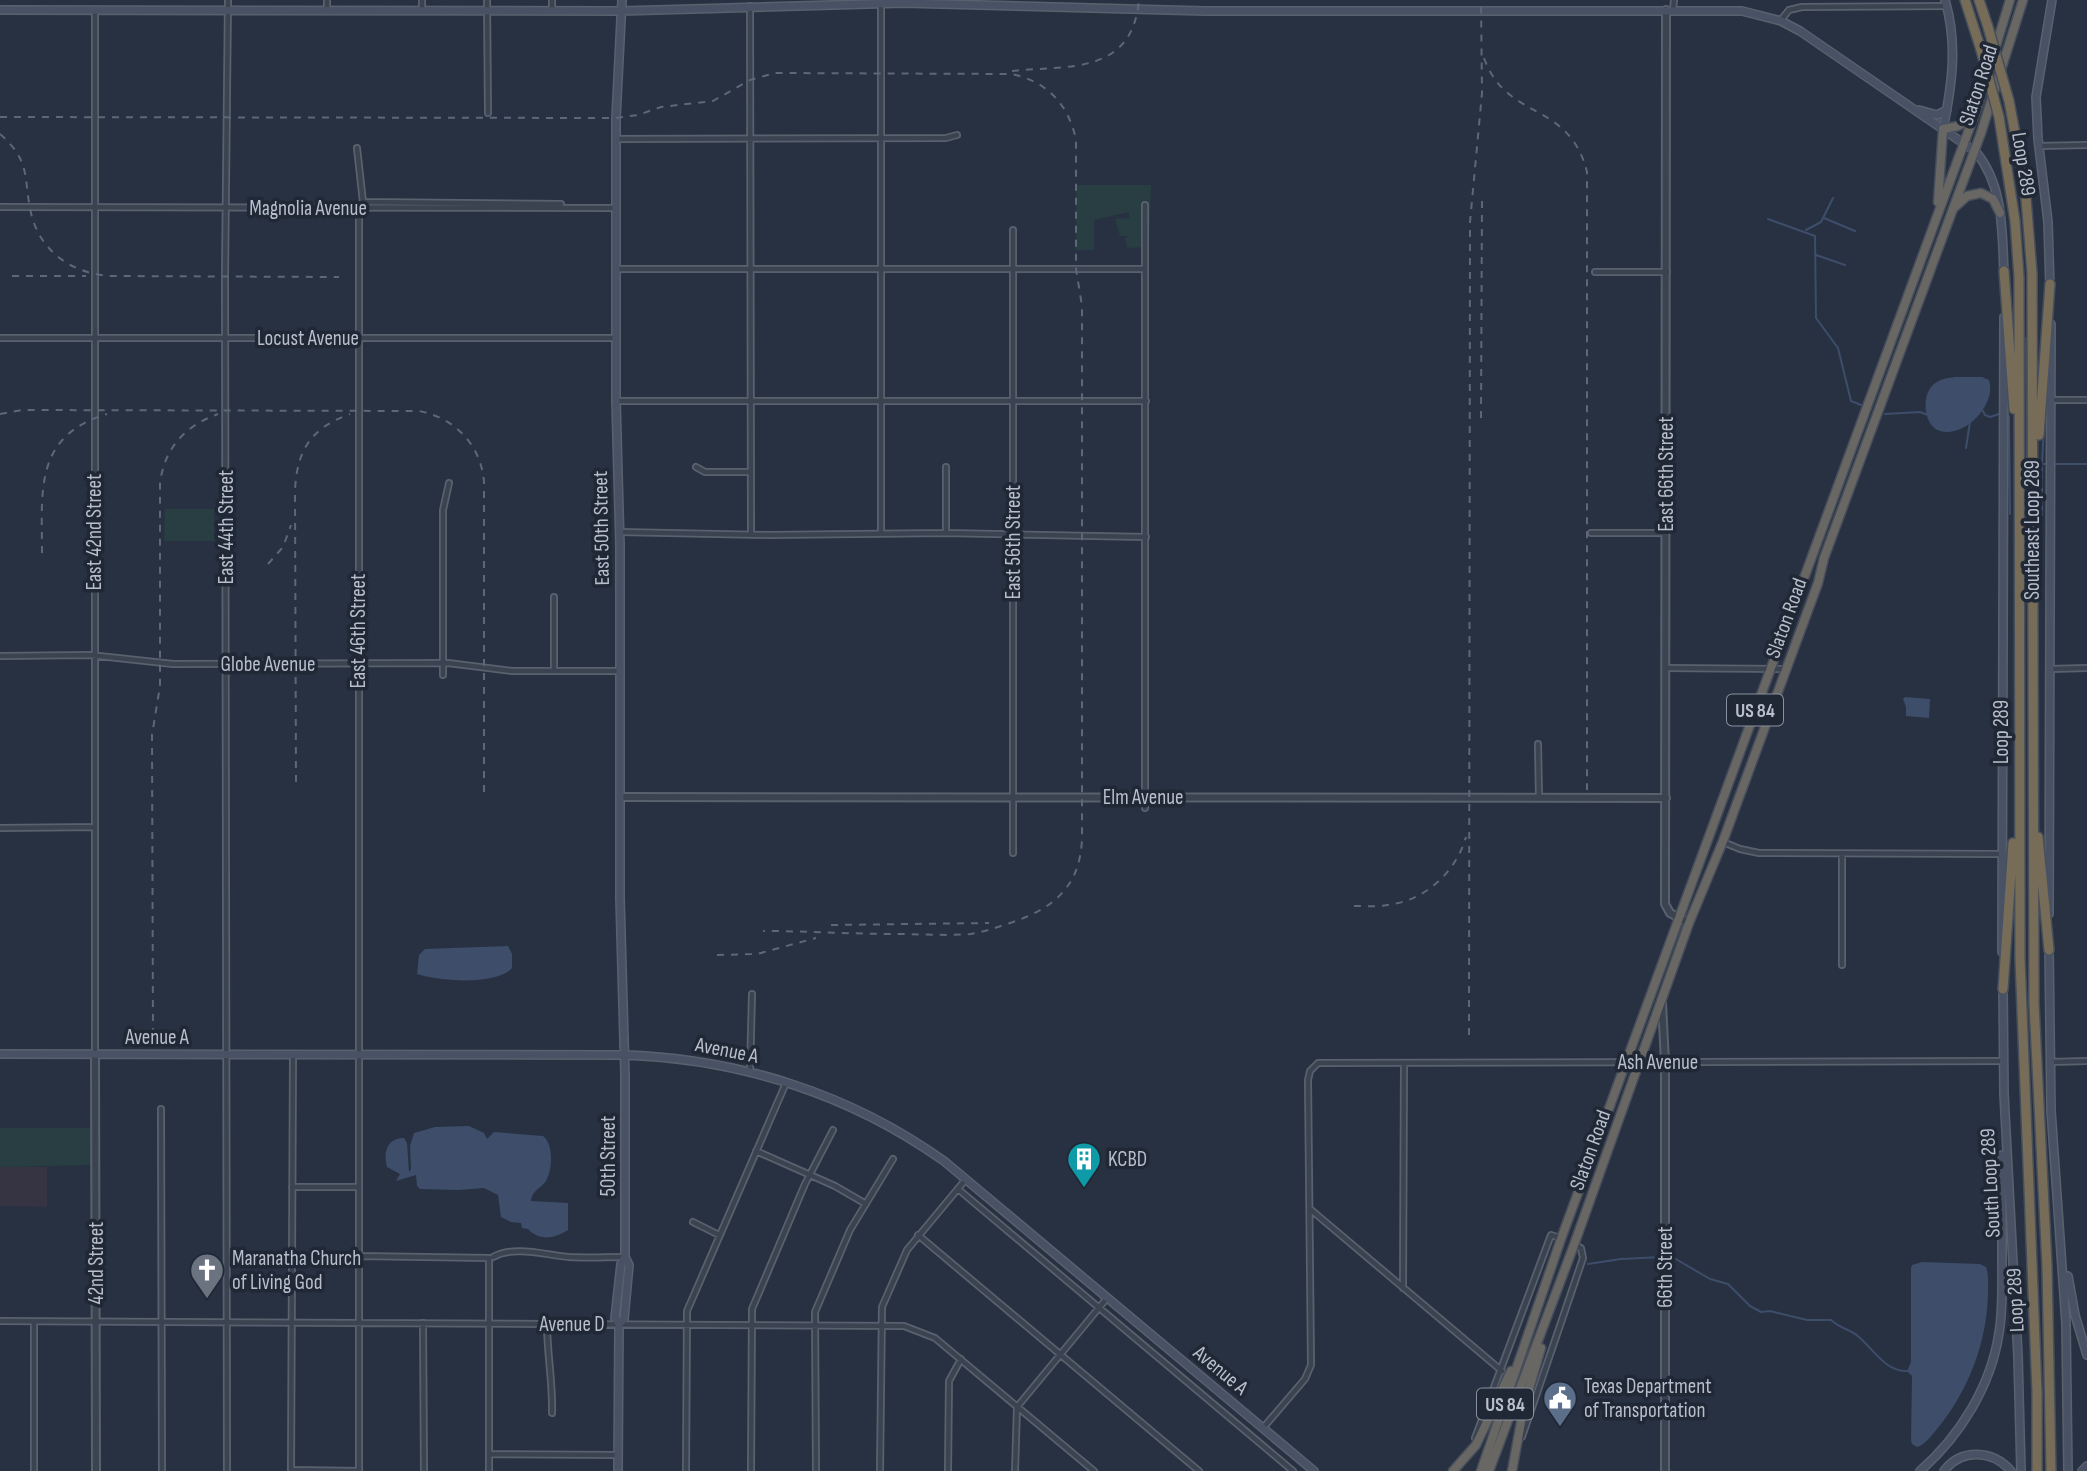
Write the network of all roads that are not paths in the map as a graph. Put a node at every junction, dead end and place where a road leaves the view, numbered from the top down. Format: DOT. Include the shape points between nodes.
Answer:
graph roads {
  1 [pos="228,0"];
  2 [pos="327,0"];
  3 [pos="422,0"];
  4 [pos="487,0"];
  5 [pos="552,0"];
  6 [pos="622,0"];
  7 [pos="1674,0"];
  8 [pos="1965,0"];
  9 [pos="1979,0"];
  10 [pos="2010,0"];
  11 [pos="2023,0"];
  12 [pos="2052,0"];
  13 [pos="1946,3"];
  14 [pos="881,4"];
  15 [pos="750,6"];
  16 [pos="0,10"];
  17 [pos="95,10"];
  18 [pos="327,10"];
  19 [pos="422,10"];
  20 [pos="487,10"];
  21 [pos="552,10"];
  22 [pos="1670,10"];
  23 [pos="227,11"];
  24 [pos="621,11"];
  25 [pos="1781,21"];
  26 [pos="1912,108"];
  27 [pos="1947,110"];
  28 [pos="488,113"];
  29 [pos="1973,117"];
  30 [pos="1943,129"];
  31 [pos="957,135"];
  32 [pos="750,138"];
  33 [pos="881,138"];
  34 [pos="616,139"];
  35 [pos="1963,142"];
  36 [pos="2087,145"];
  37 [pos="2039,146"];
  38 [pos="357,148"];
  39 [pos="1974,151"];
  40 [pos="561,204"];
  41 [pos="1145,205"];
  42 [pos="225,206"];
  43 [pos="0,207"];
  44 [pos="96,207"];
  45 [pos="359,208"];
  46 [pos="616,208"];
  47 [pos="1953,209"];
  48 [pos="1938,212"];
  49 [pos="2000,213"];
  50 [pos="1013,230"];
  51 [pos="617,269"];
  52 [pos="751,269"];
  53 [pos="881,269"];
  54 [pos="1013,269"];
  55 [pos="1145,269"];
  56 [pos="2004,271"];
  57 [pos="1595,272"];
  58 [pos="1667,272"];
  59 [pos="1916,272"];
  60 [pos="1928,276"];
  61 [pos="2050,284"];
  62 [pos="0,338"];
  63 [pos="95,338"];
  64 [pos="226,338"];
  65 [pos="358,338"];
  66 [pos="616,338"];
  67 [pos="2050,400"];
  68 [pos="2087,400"];
  69 [pos="616,401"];
  70 [pos="751,401"];
  71 [pos="881,401"];
  72 [pos="1146,401"];
  73 [pos="1013,402"];
  74 [pos="696,467"];
  75 [pos="946,467"];
  76 [pos="751,472"];
  77 [pos="449,483"];
  78 [pos="620,532"];
  79 [pos="751,533"];
  80 [pos="881,533"];
  81 [pos="946,533"];
  82 [pos="1591,533"];
  83 [pos="1666,533"];
  84 [pos="1013,535"];
  85 [pos="1146,537"];
  86 [pos="2019,552"];
  87 [pos="2033,552"];
  88 [pos="554,597"];
  89 [pos="0,656"];
  90 [pos="94,656"];
  91 [pos="443,663"];
  92 [pos="226,664"];
  93 [pos="358,664"];
  94 [pos="1666,668"];
  95 [pos="1770,668"];
  96 [pos="2049,668"];
  97 [pos="2087,668"];
  98 [pos="1786,669"];
  99 [pos="554,671"];
  100 [pos="621,671"];
  101 [pos="443,675"];
  102 [pos="1538,744"];
  103 [pos="2018,753"];
  104 [pos="2033,781"];
  105 [pos="1724,792"];
  106 [pos="1013,796"];
  107 [pos="620,797"];
  108 [pos="1146,797"];
  109 [pos="1539,797"];
  110 [pos="1666,798"];
  111 [pos="1738,798"];
  112 [pos="1145,808"];
  113 [pos="95,827"];
  114 [pos="0,828"];
  115 [pos="1723,841"];
  116 [pos="1013,853"];
  117 [pos="1842,854"];
  118 [pos="2002,854"];
  119 [pos="1678,918"];
  120 [pos="1689,923"];
  121 [pos="2049,950"];
  122 [pos="1842,965"];
  123 [pos="2003,989"];
  124 [pos="752,994"];
  125 [pos="1662,1001"];
  126 [pos="0,1055"];
  127 [pos="95,1055"];
  128 [pos="226,1055"];
  129 [pos="293,1055"];
  130 [pos="359,1055"];
  131 [pos="625,1055"];
  132 [pos="2003,1061"];
  133 [pos="1626,1062"];
  134 [pos="1639,1062"];
  135 [pos="1665,1062"];
  136 [pos="2049,1062"];
  137 [pos="2087,1062"];
  138 [pos="1404,1063"];
  139 [pos="750,1072"];
  140 [pos="786,1082"];
  141 [pos="2004,1094"];
  142 [pos="161,1109"];
  143 [pos="833,1130"];
  144 [pos="756,1151"];
  145 [pos="894,1158"];
  146 [pos="810,1175"];
  147 [pos="966,1179"];
  148 [pos="292,1187"];
  149 [pos="358,1187"];
  150 [pos="958,1189"];
  151 [pos="866,1204"];
  152 [pos="1310,1209"];
  153 [pos="2057,1216"];
  154 [pos="693,1223"];
  155 [pos="719,1235"];
  156 [pos="918,1235"];
  157 [pos="1561,1239"];
  158 [pos="1574,1245"];
  159 [pos="358,1256"];
  160 [pos="491,1257"];
  161 [pos="625,1257"];
  162 [pos="1403,1288"];
  163 [pos="1557,1291"];
  164 [pos="1108,1298"];
  165 [pos="1099,1308"];
  166 [pos="0,1321"];
  167 [pos="34,1322"];
  168 [pos="96,1322"];
  169 [pos="162,1322"];
  170 [pos="227,1322"];
  171 [pos="423,1323"];
  172 [pos="292,1324"];
  173 [pos="358,1324"];
  174 [pos="489,1324"];
  175 [pos="547,1324"];
  176 [pos="619,1324"];
  177 [pos="687,1324"];
  178 [pos="751,1324"];
  179 [pos="815,1324"];
  180 [pos="880,1324"];
  181 [pos="1527,1337"];
  182 [pos="1060,1354"];
  183 [pos="2087,1355"];
  184 [pos="961,1359"];
  185 [pos="1502,1371"];
  186 [pos="1017,1406"];
  187 [pos="552,1413"];
  188 [pos="1263,1428"];
  189 [pos="489,1454"];
  190 [pos="618,1455"];
  191 [pos="1467,1455"];
  192 [pos="2087,1466"];
  193 [pos="1309,1469"];
  194 [pos="34,1471"];
  195 [pos="96,1471"];
  196 [pos="162,1471"];
  197 [pos="227,1471"];
  198 [pos="291,1471"];
  199 [pos="359,1471"];
  200 [pos="424,1471"];
  201 [pos="489,1471"];
  202 [pos="618,1471"];
  203 [pos="686,1471"];
  204 [pos="751,1471"];
  205 [pos="816,1471"];
  206 [pos="880,1471"];
  207 [pos="948,1471"];
  208 [pos="1015,1471"];
  209 [pos="1094,1471"];
  210 [pos="1199,1471"];
  211 [pos="1293,1471"];
  212 [pos="1453,1471"];
  213 [pos="1481,1471"];
  214 [pos="1489,1471"];
  215 [pos="1512,1471"];
  216 [pos="1665,1471"];
  217 [pos="1920,1471"];
  218 [pos="1944,1471"];
  219 [pos="2011,1471"];
  220 [pos="2021,1471"];
  221 [pos="2038,1471"];
  222 [pos="2051,1471"];
  223 [pos="2068,1471"];
  224 [pos="2082,1471"];
  1 -- 23 [label="street, East 44th Street"];
  2 -- 18 [label="street"];
  3 -- 19 [label="street"];
  4 -- 20 [label="street"];
  5 -- 21 [label="street"];
  6 -- 24 [label="main road, East 50th Street"];
  7 -- 22 [label="street, East 66th Street"];
  8 -- 86 [label="highway, Loop 289, bridge" via="1999,117 2018,251"];
  9 -- 87 [label="highway, Loop 289, bridge" via="2009,101 2025,186 2032,273"];
  10 -- 29 [label="highway, Slaton Road / US 84"];
  11 -- 39 [label="highway, Slaton Road / US 84"];
  12 -- 37 [label="main road, Southeast Loop 289" via="2037,80"];
  13 -- 25 [label="street" via="1802,7 1789,10"];
  13 -- 27 [label="main road" via="1954,55"];
  14 -- 15 [label="main road, Southeast Loop 289"];
  14 -- 22 [label="main road, Southeast Loop 289" via="1205,11"];
  14 -- 33 [label="street"];
  15 -- 24 [label="main road, Southeast Loop 289"];
  15 -- 32 [label="street"];
  16 -- 17 [label="main road, Southeast Loop 289"];
  17 -- 23 [label="main road, Southeast Loop 289"];
  17 -- 44 [label="street, East 42nd Street"];
  18 -- 19 [label="main road, Southeast Loop 289"];
  18 -- 23 [label="main road, Southeast Loop 289"];
  19 -- 20 [label="main road, Southeast Loop 289"];
  20 -- 21 [label="main road, Southeast Loop 289"];
  20 -- 28 [label="street"];
  21 -- 24 [label="main road, Southeast Loop 289"];
  22 -- 25 [label="main road, Southeast Loop 289" via="1742,11"];
  22 -- 58 [label="street, East 66th Street"];
  23 -- 42 [label="street, East 44th Street"];
  24 -- 34 [label="main road, East 50th Street"];
  25 -- 26 [label="main road, Southeast Loop 289"];
  26 -- 27 [label="main road" via="1937,115"];
  26 -- 30 [label="main road, Southeast Loop 289"];
  27 -- 30 [label="main road"];
  29 -- 30 [label="highway"];
  29 -- 35 [label="highway, Slaton Road / US 84"];
  30 -- 35 [label="main road, Southeast Loop 289"];
  30 -- 48 [label="highway"];
  31 -- 33 [label="street"];
  32 -- 33 [label="street"];
  32 -- 34 [label="street"];
  32 -- 52 [label="street"];
  33 -- 53 [label="street"];
  34 -- 46 [label="main road, East 50th Street"];
  35 -- 39 [label="main road, Southeast Loop 289"];
  35 -- 48 [label="highway, Slaton Road / US 84"];
  36 -- 37 [label="street"];
  37 -- 61 [label="main road, Southeast Loop 289"];
  38 -- 40 [label="street" via="363,202"];
  39 -- 47 [label="highway, Slaton Road / US 84"];
  39 -- 49 [label="main road, Southeast Loop 289" via="1992,178"];
  41 -- 55 [label="street"];
  42 -- 44 [label="street, Magnolia Avenue"];
  42 -- 45 [label="street, Magnolia Avenue"];
  42 -- 64 [label="street, East 44th Street"];
  43 -- 44 [label="street, Magnolia Avenue"];
  44 -- 63 [label="street, East 42nd Street"];
  45 -- 46 [label="street, Magnolia Avenue"];
  45 -- 65 [label="street, East 46th Street"];
  46 -- 51 [label="main road, East 50th Street"];
  47 -- 49 [label="highway" via="1967,196 1982,193 1993,199"];
  47 -- 60 [label="highway, Slaton Road / US 84"];
  48 -- 59 [label="highway, Slaton Road / US 84"];
  49 -- 56 [label="main road, Southeast Loop 289"];
  50 -- 54 [label="street, East 56th Street"];
  51 -- 52 [label="street"];
  51 -- 66 [label="main road, East 50th Street"];
  52 -- 53 [label="street"];
  52 -- 70 [label="street"];
  53 -- 54 [label="street"];
  53 -- 71 [label="street"];
  54 -- 55 [label="street"];
  54 -- 73 [label="street, East 56th Street"];
  55 -- 72 [label="street"];
  56 -- 86 [label="highway"];
  56 -- 118 [label="main road, Southeast Loop 289"];
  57 -- 58 [label="street"];
  58 -- 83 [label="street, East 66th Street"];
  59 -- 60 [label="highway"];
  59 -- 95 [label="highway, Slaton Road / US 84"];
  60 -- 98 [label="highway, Slaton Road / US 84"];
  61 -- 67 [label="main road, Southeast Loop 289"];
  61 -- 87 [label="highway"];
  62 -- 63 [label="street, Locust Avenue"];
  63 -- 64 [label="street, Locust Avenue"];
  63 -- 90 [label="street, East 42nd Street"];
  64 -- 65 [label="street, Locust Avenue"];
  64 -- 92 [label="street, East 44th Street"];
  65 -- 66 [label="street, Locust Avenue"];
  65 -- 93 [label="street, East 46th Street"];
  66 -- 69 [label="main road, East 50th Street"];
  67 -- 68 [label="street"];
  67 -- 96 [label="main road, Southeast Loop 289"];
  69 -- 70 [label="street"];
  69 -- 78 [label="main road, East 50th Street"];
  70 -- 71 [label="street"];
  70 -- 76 [label="street"];
  71 -- 73 [label="street"];
  71 -- 80 [label="street"];
  72 -- 73 [label="street"];
  72 -- 85 [label="street"];
  73 -- 84 [label="street, East 56th Street"];
  74 -- 76 [label="street"];
  75 -- 81 [label="street"];
  76 -- 79 [label="street"];
  77 -- 91 [label="street" via="443,510"];
  78 -- 79 [label="street"];
  78 -- 100 [label="main road, East 50th Street"];
  79 -- 80 [label="street"];
  80 -- 81 [label="street"];
  81 -- 84 [label="street"];
  82 -- 83 [label="street"];
  83 -- 94 [label="street, East 66th Street"];
  84 -- 85 [label="street"];
  84 -- 106 [label="street, East 56th Street"];
  85 -- 108 [label="street"];
  86 -- 103 [label="highway, Loop 289"];
  87 -- 104 [label="highway, Loop 289"];
  88 -- 99 [label="street"];
  89 -- 90 [label="street, Globe Avenue"];
  90 -- 92 [label="street, Globe Avenue"];
  90 -- 113 [label="street, East 42nd Street"];
  91 -- 93 [label="street, Globe Avenue"];
  91 -- 99 [label="street, Globe Avenue"];
  91 -- 101 [label="street"];
  92 -- 93 [label="street, Globe Avenue"];
  92 -- 128 [label="street, East 44th Street"];
  93 -- 130 [label="street, East 46th Street"];
  94 -- 95 [label="street"];
  94 -- 110 [label="street, East 66th Street"];
  95 -- 98 [label="street"];
  95 -- 105 [label="highway, Slaton Road / US 84"];
  96 -- 97 [label="street"];
  96 -- 121 [label="main road, Southeast Loop 289"];
  98 -- 111 [label="highway, Slaton Road / US 84"];
  99 -- 100 [label="street, Globe Avenue"];
  100 -- 107 [label="main road, East 50th Street"];
  102 -- 109 [label="street"];
  103 -- 123 [label="highway"];
  103 -- 221 [label="highway, Loop 289" via="2021,1005"];
  104 -- 121 [label="highway"];
  104 -- 222 [label="highway, Loop 289" via="2034,1004"];
  105 -- 111 [label="highway"];
  105 -- 119 [label="highway, Slaton Road / US 84"];
  106 -- 107 [label="street, Elm Avenue"];
  106 -- 108 [label="street, Elm Avenue"];
  106 -- 116 [label="street, East 56th Street"];
  107 -- 131 [label="main road, East 50th Street"];
  108 -- 109 [label="street, Elm Avenue"];
  108 -- 112 [label="street"];
  109 -- 110 [label="street, Elm Avenue"];
  110 -- 119 [label="street, East 66th Street" via="1665,904"];
  111 -- 115 [label="highway, Slaton Road / US 84"];
  113 -- 114 [label="street"];
  113 -- 127 [label="street, East 42nd Street"];
  115 -- 117 [label="street" via="1759,853"];
  115 -- 120 [label="highway, Slaton Road / US 84"];
  117 -- 118 [label="street"];
  117 -- 122 [label="street"];
  118 -- 123 [label="main road, Southeast Loop 289"];
  119 -- 120 [label="street"];
  119 -- 133 [label="highway, Slaton Road / US 84"];
  120 -- 125 [label="highway, Slaton Road / US 84"];
  121 -- 136 [label="main road, Southeast Loop 289"];
  123 -- 132 [label="main road, Southeast Loop 289"];
  124 -- 139 [label="street"];
  125 -- 134 [label="highway, Slaton Road / US 84"];
  125 -- 135 [label="street"];
  126 -- 127 [label="main road, Avenue A"];
  127 -- 128 [label="main road, Avenue A"];
  127 -- 168 [label="street, 42nd Street"];
  128 -- 129 [label="main road, Avenue A"];
  128 -- 170 [label="street, East 44th Street"];
  129 -- 130 [label="main road, Avenue A"];
  129 -- 148 [label="street"];
  130 -- 131 [label="main road, Avenue A"];
  130 -- 149 [label="street, East 46th Street"];
  131 -- 139 [label="main road, Avenue A" via="689,1060"];
  131 -- 161 [label="main road, 50th Street"];
  132 -- 135 [label="street, Ash Avenue"];
  132 -- 141 [label="main road, South Loop 289"];
  133 -- 134 [label="street, Ash Avenue"];
  133 -- 138 [label="street, Ash Avenue"];
  133 -- 157 [label="highway, Slaton Road / US 84"];
  134 -- 135 [label="street, Ash Avenue"];
  134 -- 158 [label="highway, Slaton Road / US 84"];
  135 -- 216 [label="street, 66th Street"];
  136 -- 137 [label="street"];
  136 -- 153 [label="main road"];
  138 -- 152 [label="street, Ash Avenue" via="1324,1061 1314,1066 1308,1080"];
  138 -- 162 [label="street"];
  139 -- 140 [label="main road, Avenue A"];
  140 -- 144 [label="street"];
  140 -- 147 [label="main road, Avenue A" via="881,1122"];
  141 -- 217 [label="main road" via="1998,1340 1969,1413"];
  141 -- 220 [label="main road, South Loop 289"];
  142 -- 169 [label="street"];
  143 -- 146 [label="street"];
  144 -- 146 [label="street"];
  144 -- 155 [label="street"];
  145 -- 151 [label="street"];
  146 -- 151 [label="street"];
  146 -- 178 [label="street" via="752,1309"];
  147 -- 150 [label="street"];
  147 -- 164 [label="main road, Avenue A"];
  148 -- 149 [label="street"];
  148 -- 172 [label="street"];
  149 -- 159 [label="street, East 46th Street"];
  150 -- 156 [label="street"];
  150 -- 165 [label="street, Avenue A"];
  151 -- 179 [label="street" via="825,1287"];
  152 -- 162 [label="street"];
  152 -- 188 [label="street" via="1311,1365 1305,1379"];
  153 -- 183 [label="main road"];
  153 -- 223 [label="main road" via="2066,1324"];
  154 -- 155 [label="street"];
  155 -- 177 [label="street" via="687,1311"];
  156 -- 180 [label="street" via="884,1299"];
  156 -- 182 [label="street"];
  157 -- 158 [label="highway"];
  157 -- 181 [label="highway, Slaton Road / US 84"];
  157 -- 185 [label="street, Slaton Road" via="1551,1236"];
  158 -- 163 [label="highway, Slaton Road / US 84"];
  158 -- 215 [label="street, Slaton Road" via="1581,1248 1583,1258"];
  159 -- 160 [label="street"];
  159 -- 173 [label="street, East 46th Street"];
  160 -- 161 [label="street" via="529,1252"];
  160 -- 174 [label="street"];
  161 -- 176 [label="main road, 50th Street" via="629,1265 626,1303"];
  162 -- 185 [label="street"];
  163 -- 214 [label="highway, Slaton Road / US 84"];
  163 -- 215 [label="highway" via="1524,1406"];
  164 -- 165 [label="street"];
  164 -- 188 [label="main road, Avenue A"];
  165 -- 182 [label="street"];
  165 -- 211 [label="street, Avenue A"];
  166 -- 167 [label="street, Avenue D"];
  167 -- 168 [label="street, Avenue D"];
  167 -- 194 [label="street"];
  168 -- 169 [label="street, Avenue D"];
  168 -- 195 [label="street, 42nd Street"];
  169 -- 170 [label="street, Avenue D"];
  169 -- 196 [label="street"];
  170 -- 172 [label="street, Avenue D"];
  170 -- 197 [label="street, East 44th Street"];
  171 -- 173 [label="street, Avenue D"];
  171 -- 174 [label="street, Avenue D"];
  171 -- 200 [label="street"];
  172 -- 173 [label="street, Avenue D"];
  172 -- 198 [label="street"];
  173 -- 199 [label="street, East 46th Street"];
  174 -- 175 [label="street, Avenue D"];
  174 -- 189 [label="street"];
  175 -- 176 [label="street, Avenue D"];
  175 -- 187 [label="street"];
  176 -- 177 [label="street, Avenue D"];
  176 -- 190 [label="main road, 50th Street"];
  177 -- 178 [label="street, Avenue D"];
  177 -- 203 [label="street"];
  178 -- 179 [label="street, Avenue D"];
  178 -- 204 [label="street"];
  179 -- 180 [label="street, Avenue D"];
  179 -- 205 [label="street"];
  180 -- 184 [label="street, Avenue D" via="920,1330"];
  180 -- 206 [label="street"];
  181 -- 191 [label="highway"];
  181 -- 213 [label="highway, Slaton Road / US 84"];
  182 -- 186 [label="street"];
  182 -- 210 [label="street"];
  184 -- 186 [label="street, Avenue D"];
  184 -- 207 [label="street" via="949,1381"];
  185 -- 191 [label="street, Slaton Road"];
  186 -- 208 [label="street"];
  186 -- 209 [label="street, Avenue D"];
  188 -- 193 [label="main road, Avenue A"];
  189 -- 190 [label="street"];
  189 -- 201 [label="street"];
  190 -- 202 [label="main road, 50th Street"];
  191 -- 212 [label="highway"];
  192 -- 224 [label="main road"];
  198 -- 199 [label="street"];
  218 -- 219 [label="main road" via="1959,1458 1974,1454 1996,1458"];
}
